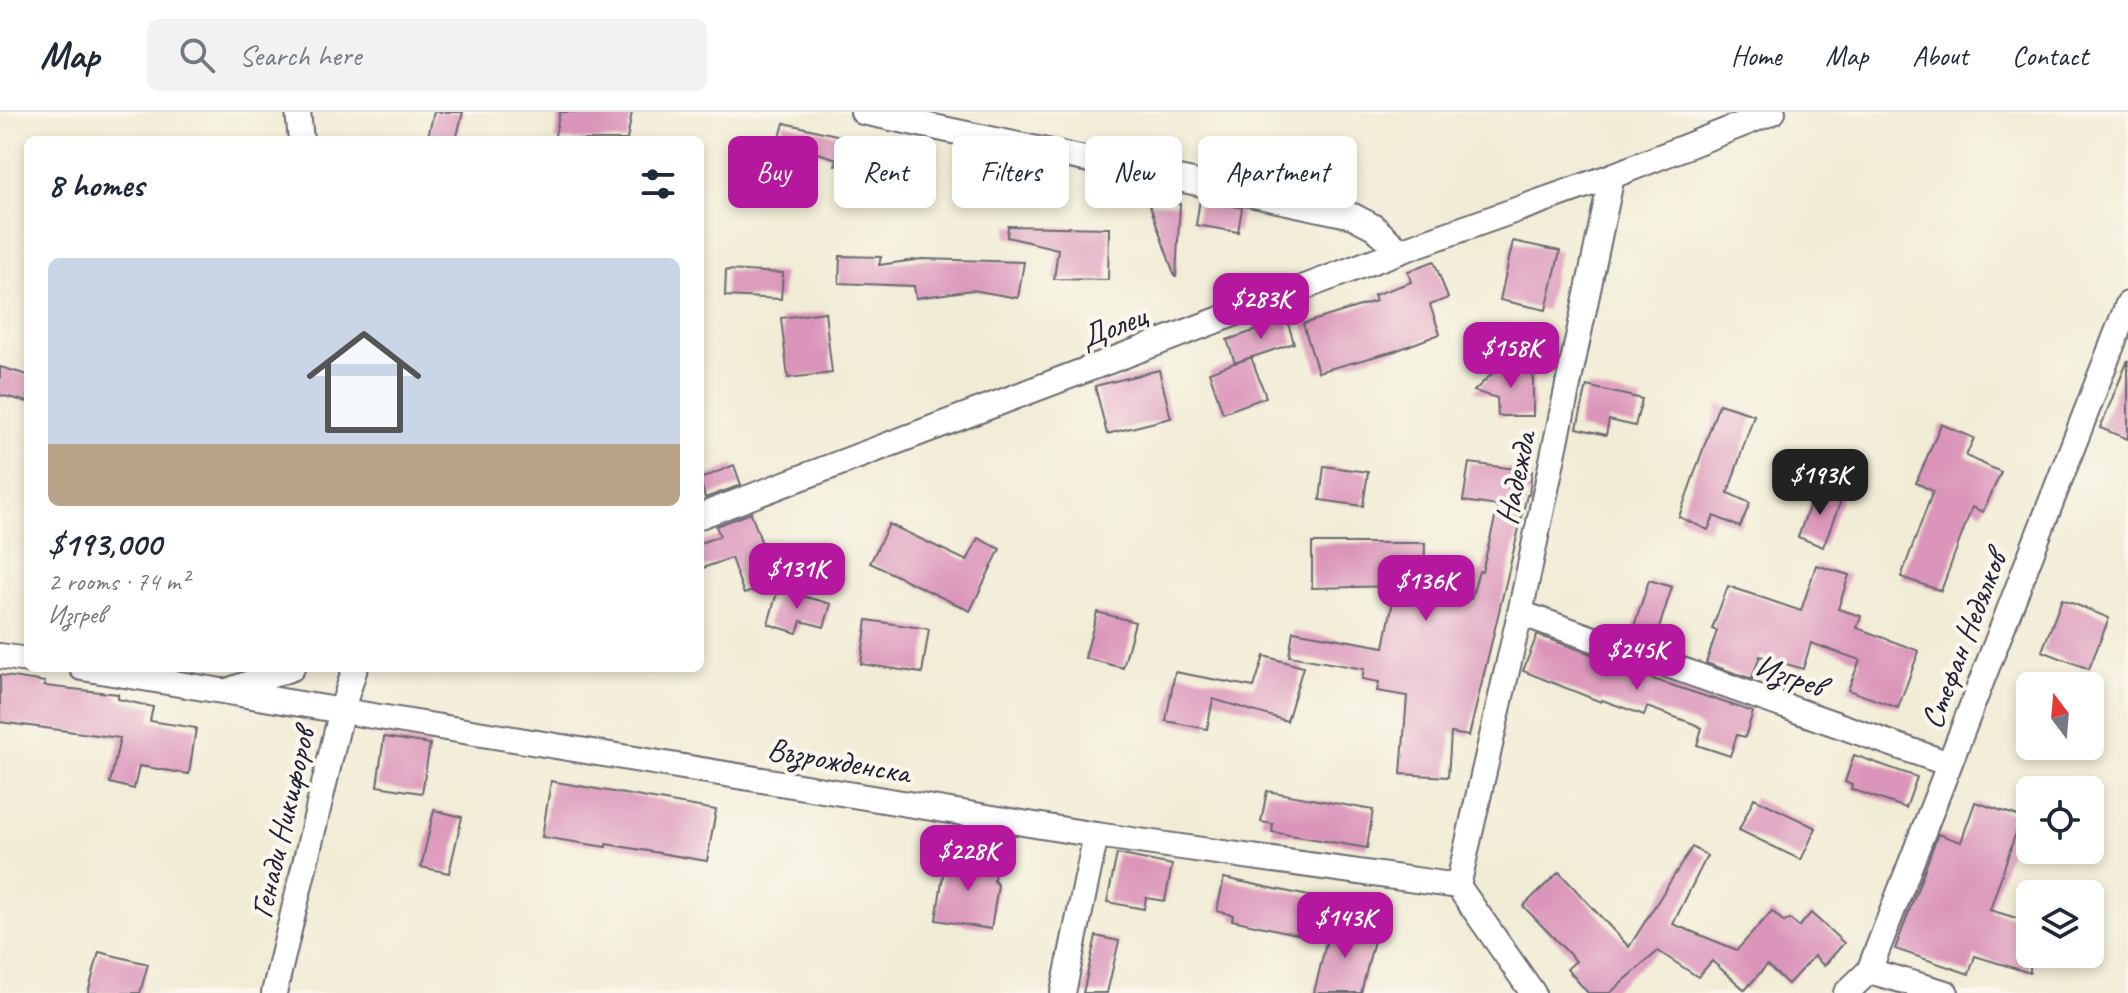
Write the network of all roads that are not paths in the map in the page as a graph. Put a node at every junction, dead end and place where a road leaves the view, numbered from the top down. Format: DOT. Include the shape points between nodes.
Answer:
graph roads {
  1 [pos="298,112"];
  2 [pos="863,112"];
  3 [pos="1773,112"];
  4 [pos="301,136"];
  5 [pos="1612,176"];
  6 [pos="1400,251"];
  7 [pos="2128,304"];
  8 [pos="704,514"];
  9 [pos="1520,613"];
  10 [pos="0,656"];
  11 [pos="24,659"];
  12 [pos="108,672"];
  13 [pos="281,672"];
  14 [pos="354,672"];
  15 [pos="229,691"];
  16 [pos="342,709"];
  17 [pos="1949,764"];
  18 [pos="1096,835"];
  19 [pos="1458,886"];
  20 [pos="1869,971"];
  21 [pos="274,993"];
  22 [pos="1063,993"];
  23 [pos="1533,993"];
  24 [pos="1846,993"];
  25 [pos="1946,993"];
  1 -- 4 [label="street"];
  2 -- 6 [label="street" via="1353,216"];
  3 -- 5 [label="street, Долец"];
  5 -- 6 [label="street, Долец"];
  5 -- 9 [label="street, Надежда"];
  6 -- 8 [label="street, Долец"];
  7 -- 17 [label="street, Стефан Недялков"];
  9 -- 17 [label="street, Изгрев"];
  9 -- 19 [label="street, Надежда"];
  10 -- 11 [label="street"];
  12 -- 15 [label="street, Възрожденска"];
  13 -- 15 [label="street"];
  14 -- 16 [label="street, Генади Никифоров"];
  15 -- 16 [label="street, Възрожденска"];
  16 -- 18 [label="street, Възрожденска"];
  16 -- 21 [label="street, Генади Никифоров"];
  17 -- 20 [label="street, Стефан Недялков"];
  18 -- 19 [label="street, Възрожденска"];
  18 -- 22 [label="street"];
  19 -- 23 [label="street"];
  20 -- 24 [label="street, Стефан Недялков"];
  20 -- 25 [label="street"];
}
